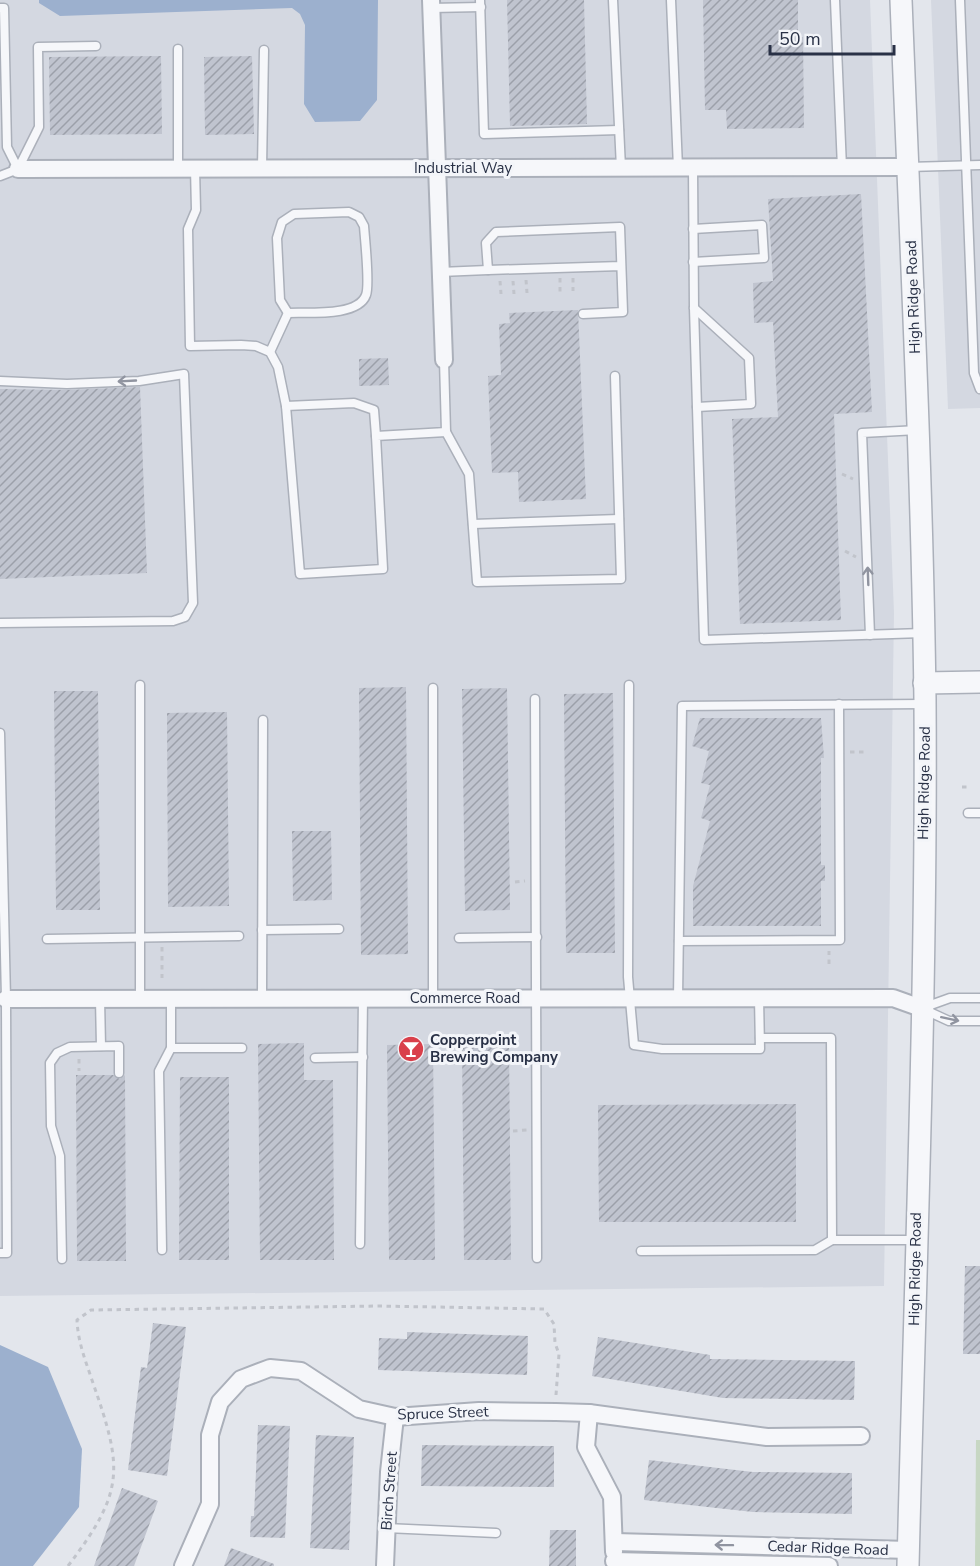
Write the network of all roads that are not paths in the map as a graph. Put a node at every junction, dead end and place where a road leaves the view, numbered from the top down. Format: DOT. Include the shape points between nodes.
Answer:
graph roads {
  1 [pos="613,0"];
  2 [pos="671,0"];
  3 [pos="835,0"];
  4 [pos="901,0"];
  5 [pos="960,0"];
  6 [pos="480,3"];
  7 [pos="431,4"];
  8 [pos="0,8"];
  9 [pos="96,46"];
  10 [pos="178,49"];
  11 [pos="264,50"];
  12 [pos="619,130"];
  13 [pos="3,148"];
  14 [pos="967,165"];
  15 [pos="980,165"];
  16 [pos="908,167"];
  17 [pos="187,168"];
  18 [pos="262,168"];
  19 [pos="436,168"];
  20 [pos="621,168"];
  21 [pos="686,168"];
  22 [pos="842,168"];
  23 [pos="18,169"];
  24 [pos="0,176"];
  25 [pos="693,229"];
  26 [pos="693,262"];
  27 [pos="621,266"];
  28 [pos="488,270"];
  29 [pos="439,272"];
  30 [pos="694,308"];
  31 [pos="288,313"];
  32 [pos="584,314"];
  33 [pos="270,352"];
  34 [pos="444,360"];
  35 [pos="615,376"];
  36 [pos="0,381"];
  37 [pos="980,389"];
  38 [pos="286,406"];
  39 [pos="697,406"];
  40 [pos="918,430"];
  41 [pos="446,432"];
  42 [pos="376,436"];
  43 [pos="619,519"];
  44 [pos="473,524"];
  45 [pos="0,623"];
  46 [pos="923,633"];
  47 [pos="870,635"];
  48 [pos="980,682"];
  49 [pos="140,686"];
  50 [pos="629,686"];
  51 [pos="433,687"];
  52 [pos="925,694"];
  53 [pos="535,699"];
  54 [pos="839,704"];
  55 [pos="263,720"];
  56 [pos="0,733"];
  57 [pos="968,813"];
  58 [pos="980,813"];
  59 [pos="339,928"];
  60 [pos="262,930"];
  61 [pos="239,936"];
  62 [pos="537,937"];
  63 [pos="140,938"];
  64 [pos="459,938"];
  65 [pos="47,939"];
  66 [pos="679,941"];
  67 [pos="140,998"];
  68 [pos="171,998"];
  69 [pos="262,998"];
  70 [pos="363,998"];
  71 [pos="433,998"];
  72 [pos="632,998"];
  73 [pos="678,998"];
  74 [pos="759,998"];
  75 [pos="980,998"];
  76 [pos="3,999"];
  77 [pos="100,999"];
  78 [pos="537,999"];
  79 [pos="921,1008"];
  80 [pos="980,1021"];
  81 [pos="759,1038"];
  82 [pos="101,1046"];
  83 [pos="171,1048"];
  84 [pos="242,1048"];
  85 [pos="363,1057"];
  86 [pos="315,1058"];
  87 [pos="119,1074"];
  88 [pos="832,1240"];
  89 [pos="916,1240"];
  90 [pos="360,1244"];
  91 [pos="162,1250"];
  92 [pos="641,1251"];
  93 [pos="0,1253"];
  94 [pos="537,1258"];
  95 [pos="62,1260"];
  96 [pos="589,1413"];
  97 [pos="395,1417"];
  98 [pos="861,1436"];
  99 [pos="386,1527"];
  100 [pos="496,1533"];
  101 [pos="615,1542"];
  102 [pos="748,1545"];
  103 [pos="909,1558"];
  104 [pos="614,1563"];
  105 [pos="747,1564"];
  106 [pos="183,1566"];
  107 [pos="385,1566"];
  108 [pos="829,1566"];
  1 -- 12 [label="lane"];
  2 -- 21 [label="lane"];
  3 -- 22 [label="lane"];
  4 -- 16 [label="street, High Ridge Road"];
  5 -- 14 [label="lane"];
  6 -- 7 [label="lane"];
  6 -- 12 [label="lane" via="484,134"];
  7 -- 19 [label="street"];
  8 -- 13 [label="lane" via="4,8"];
  9 -- 23 [label="lane" via="38,47 39,127"];
  10 -- 17 [label="lane"];
  11 -- 18 [label="lane"];
  12 -- 20 [label="lane"];
  13 -- 23 [label="lane"];
  14 -- 15 [label="lane"];
  14 -- 16 [label="lane"];
  14 -- 37 [label="lane" via="974,373"];
  16 -- 22 [label="street, Industrial Way"];
  16 -- 40 [label="street, High Ridge Road"];
  17 -- 18 [label="street, Industrial Way"];
  17 -- 23 [label="street, Industrial Way"];
  17 -- 33 [label="lane" via="196,210 188,229 190,346 256,346"];
  18 -- 19 [label="street, Industrial Way"];
  19 -- 20 [label="street, Industrial Way"];
  19 -- 29 [label="street"];
  20 -- 21 [label="street, Industrial Way"];
  21 -- 22 [label="street, Industrial Way"];
  21 -- 25 [label="lane"];
  23 -- 24 [label="lane"];
  25 -- 26 [label="lane"];
  25 -- 26 [label="lane" via="762,225 764,258"];
  26 -- 30 [label="lane"];
  27 -- 28 [label="lane"];
  27 -- 28 [label="lane" via="620,227 496,232 486,243"];
  27 -- 32 [label="lane" via="623,312"];
  28 -- 29 [label="lane"];
  29 -- 34 [label="street"];
  30 -- 39 [label="lane"];
  30 -- 39 [label="lane" via="749,358 751,404"];
  31 -- 31 [label="lane" via="280,300 277,238 282,222 294,214 349,212 359,217 364,226 367,294 360,305 346,310"];
  31 -- 33 [label="lane"];
  33 -- 38 [label="lane" via="278,367"];
  34 -- 41 [label="lane"];
  35 -- 43 [label="lane"];
  45 -- 36 [label="lane, one-way" via="173,621 185,617 193,603 184,374 79,384"];
  38 -- 42 [label="lane" via="354,403 374,410"];
  38 -- 42 [label="lane" via="300,574 383,569"];
  39 -- 47 [label="lane" via="704,640"];
  40 -- 46 [label="street, High Ridge Road"];
  47 -- 40 [label="lane, one-way" via="862,433"];
  41 -- 42 [label="lane"];
  41 -- 44 [label="lane" via="469,474"];
  43 -- 44 [label="lane"];
  43 -- 44 [label="lane" via="621,579 477,582"];
  46 -- 47 [label="lane"];
  46 -- 52 [label="street, High Ridge Road"];
  48 -- 52 [label="street"];
  49 -- 63 [label="lane"];
  50 -- 72 [label="lane" via="628,976"];
  51 -- 71 [label="lane"];
  52 -- 54 [label="lane"];
  52 -- 79 [label="street, High Ridge Road"];
  53 -- 62 [label="lane"];
  54 -- 66 [label="lane" via="682,706"];
  54 -- 66 [label="lane" via="840,940"];
  55 -- 60 [label="lane"];
  56 -- 76 [label="lane"];
  57 -- 58 [label="lane"];
  59 -- 60 [label="lane"];
  60 -- 69 [label="lane"];
  61 -- 63 [label="lane"];
  62 -- 64 [label="lane"];
  62 -- 78 [label="lane"];
  63 -- 65 [label="lane"];
  63 -- 67 [label="lane"];
  66 -- 73 [label="lane"];
  67 -- 68 [label="street, Commerce Road"];
  67 -- 77 [label="street, Commerce Road"];
  68 -- 69 [label="street, Commerce Road"];
  68 -- 83 [label="lane"];
  69 -- 70 [label="street, Commerce Road"];
  70 -- 71 [label="street, Commerce Road"];
  70 -- 85 [label="lane"];
  71 -- 78 [label="street, Commerce Road"];
  72 -- 73 [label="street, Commerce Road"];
  72 -- 78 [label="street, Commerce Road"];
  72 -- 81 [label="lane" via="634,1045 662,1049 760,1049"];
  73 -- 74 [label="street, Commerce Road"];
  74 -- 79 [label="street, Commerce Road" via="893,998"];
  74 -- 81 [label="lane"];
  75 -- 79 [label="lane" via="950,998"];
  76 -- 77 [label="street, Commerce Road"];
  76 -- 93 [label="lane" via="7,1253"];
  77 -- 82 [label="lane"];
  78 -- 94 [label="lane"];
  79 -- 80 [label="lane, one-way" via="949,1022"];
  79 -- 89 [label="street, High Ridge Road"];
  81 -- 88 [label="lane" via="831,1038"];
  82 -- 87 [label="lane" via="118,1046"];
  82 -- 95 [label="lane" via="70,1047 57,1053 50,1063 51,1126 60,1156"];
  83 -- 84 [label="lane"];
  83 -- 91 [label="lane" via="159,1071"];
  85 -- 86 [label="lane"];
  85 -- 90 [label="lane"];
  88 -- 89 [label="lane"];
  88 -- 92 [label="lane" via="815,1250"];
  89 -- 103 [label="street, High Ridge Road"];
  96 -- 97 [label="street, Spruce Street" via="480,1411"];
  96 -- 98 [label="street, Spruce Street" via="766,1437"];
  96 -- 101 [label="street" via="586,1448 612,1497"];
  97 -- 99 [label="street, Birch Street"];
  97 -- 106 [label="street, Spruce Street" via="358,1409 301,1371 270,1368 241,1379 220,1402 210,1435 210,1504"];
  99 -- 100 [label="lane"];
  99 -- 107 [label="street, Birch Street"];
  102 -- 101 [label="street, Cedar Ridge Road, one-way"];
  101 -- 104 [label="street"];
  102 -- 103 [label="street, Cedar Ridge Road"];
  102 -- 105 [label="street, Cedar Ridge Road"];
  104 -- 105 [label="street, Cedar Ridge Road"];
  105 -- 108 [label="street, Cedar Ridge Road"];
}
